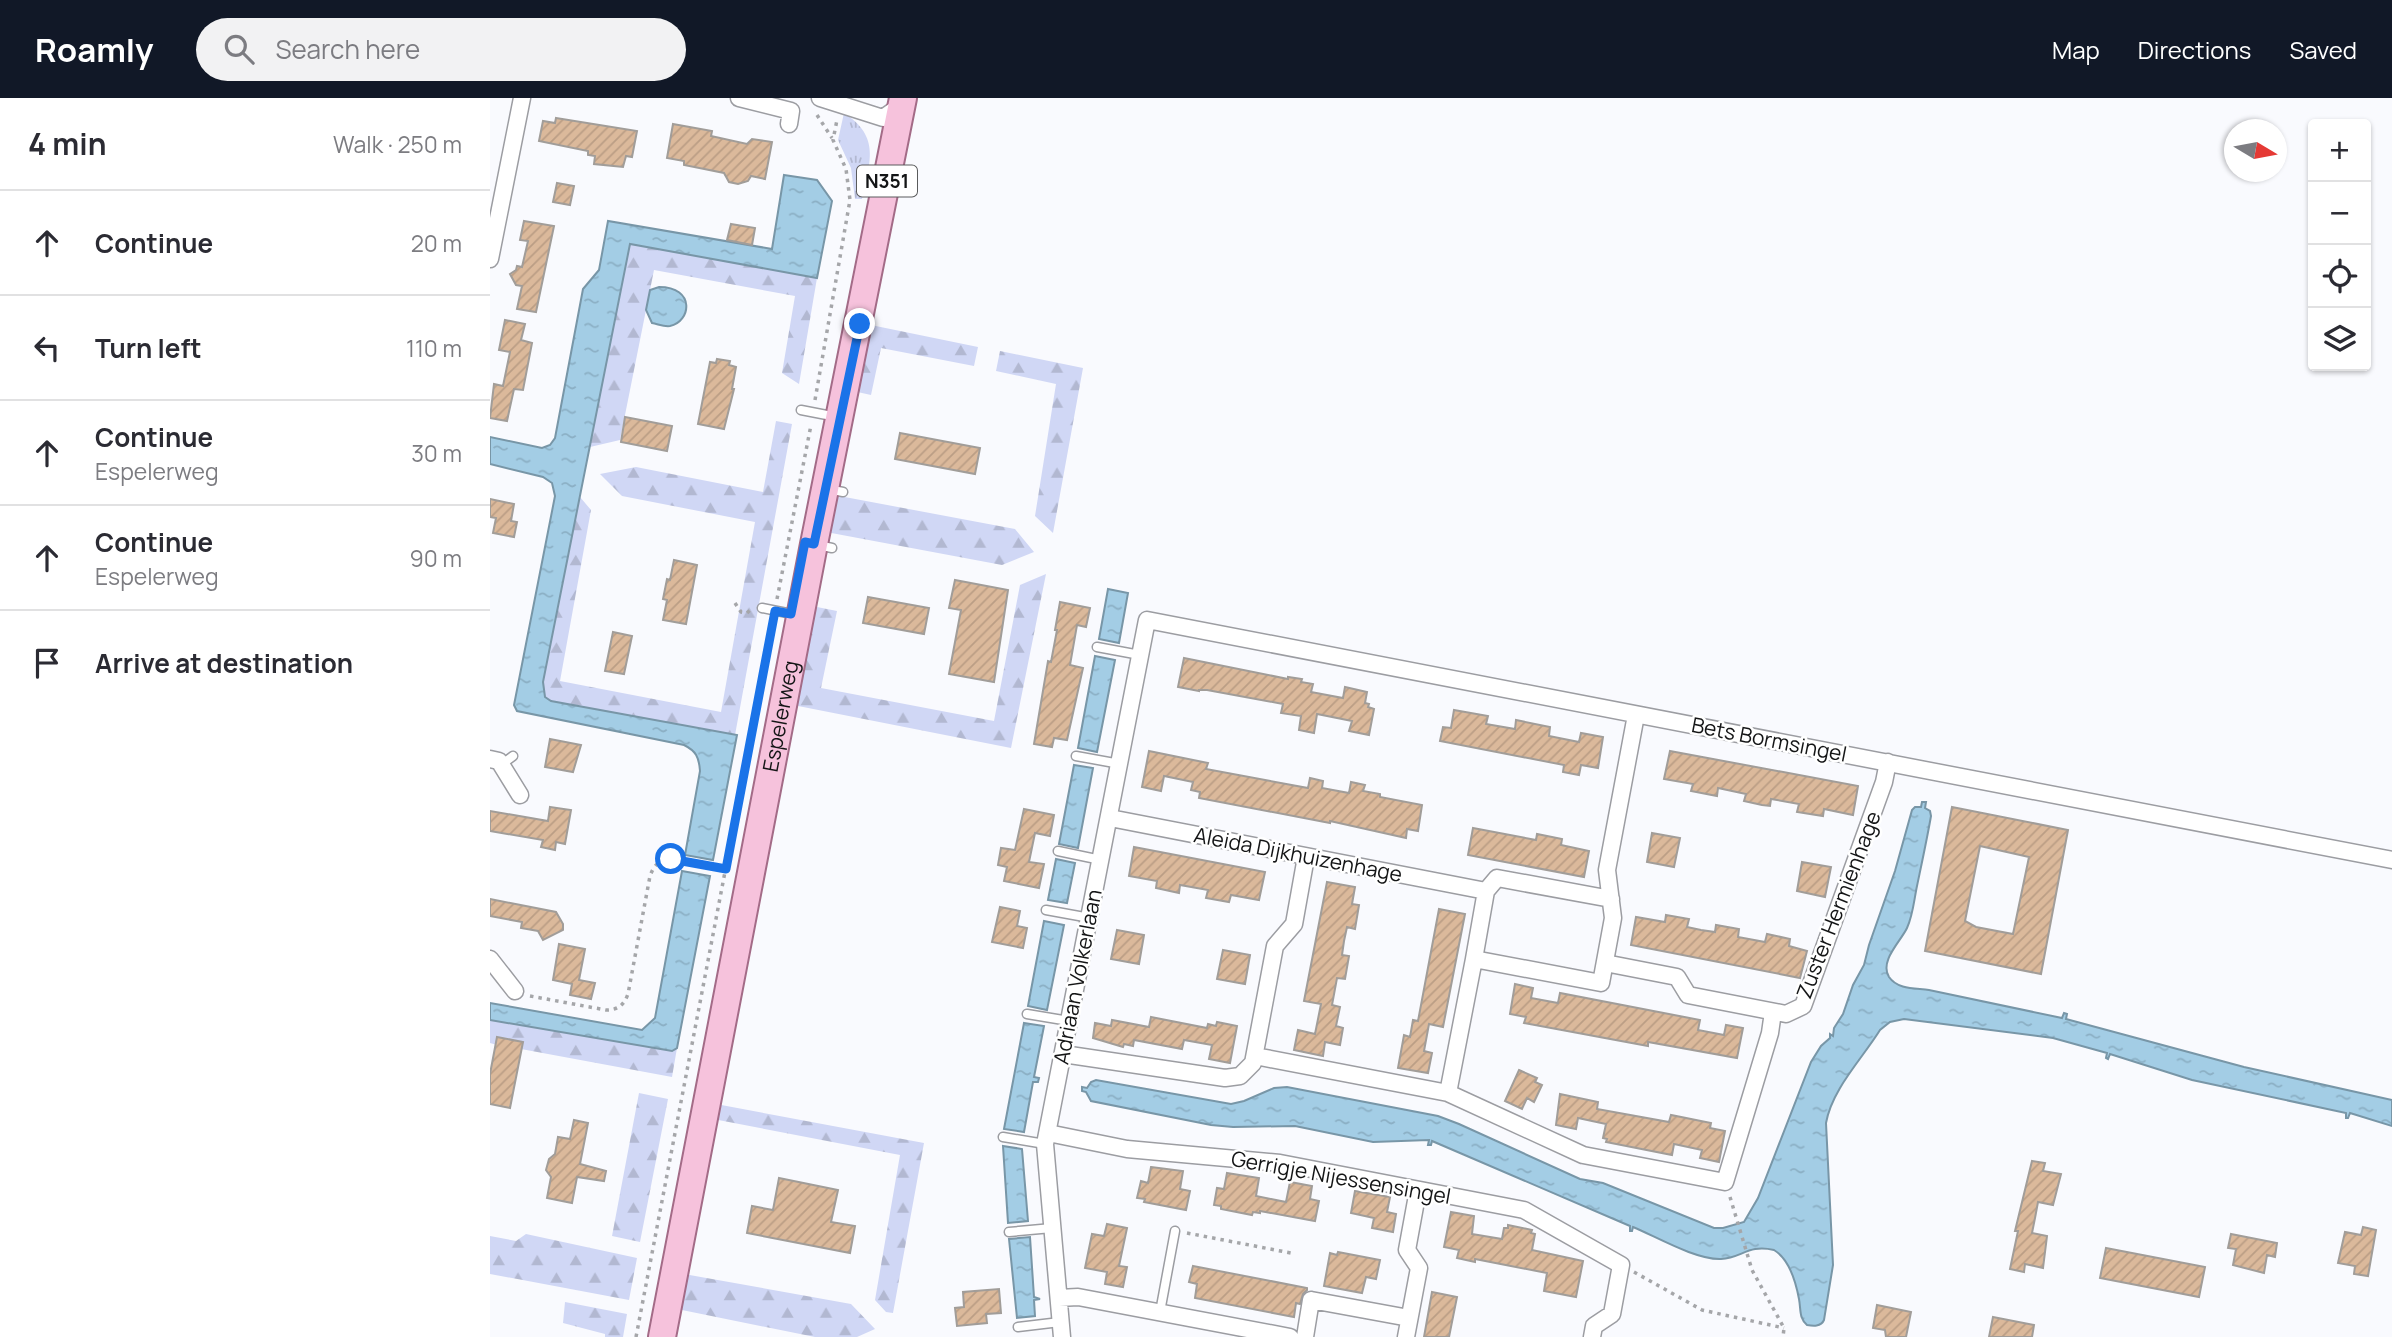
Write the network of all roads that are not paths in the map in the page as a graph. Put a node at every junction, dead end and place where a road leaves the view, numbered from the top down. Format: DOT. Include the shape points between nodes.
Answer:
graph roads {
  1 [pos="522,98"];
  2 [pos="739,98"];
  3 [pos="820,98"];
  4 [pos="893,104"];
  5 [pos="788,111"];
  6 [pos="491,251"];
  7 [pos="802,410"];
  8 [pos="827,415"];
  9 [pos="758,607"];
  10 [pos="789,613"];
  11 [pos="1147,620"];
  12 [pos="1097,647"];
  13 [pos="1140,655"];
  14 [pos="1636,715"];
  15 [pos="1076,757"];
  16 [pos="501,760"];
  17 [pos="1888,762"];
  18 [pos="1120,764"];
  19 [pos="520,794"];
  20 [pos="1110,818"];
  21 [pos="1058,851"];
  22 [pos="1306,857"];
  23 [pos="1101,860"];
  24 [pos="2392,860"];
  25 [pos="1486,891"];
  26 [pos="1611,899"];
  27 [pos="1046,910"];
  28 [pos="1090,918"];
  29 [pos="490,959"];
  30 [pos="1475,959"];
  31 [pos="1605,963"];
  32 [pos="515,991"];
  33 [pos="1773,1012"];
  34 [pos="1027,1014"];
  35 [pos="1070,1022"];
  36 [pos="1063,1054"];
  37 [pos="1255,1056"];
  38 [pos="1448,1093"];
  39 [pos="1003,1137"];
  40 [pos="1047,1139"];
  41 [pos="1418,1189"];
  42 [pos="1052,1228"];
  43 [pos="1009,1232"];
  44 [pos="1180,1232"];
  45 [pos="1059,1298"];
  46 [pos="1160,1312"];
  47 [pos="1409,1318"];
  48 [pos="1018,1327"];
  49 [pos="1061,1329"];
  50 [pos="652,1337"];
  51 [pos="662,1337"];
  52 [pos="1290,1337"];
  53 [pos="1305,1337"];
  54 [pos="1406,1337"];
  55 [pos="1592,1337"];
  1 -- 6 [label="street"];
  2 -- 5 [label="street"];
  3 -- 4 [label="street"];
  4 -- 8 [label="main road, Espelerweg / N351"];
  7 -- 8 [label="lane"];
  8 -- 10 [label="main road, Espelerweg / N351" via="817,487"];
  9 -- 10 [label="lane"];
  10 -- 50 [label="main road, Espelerweg / N351"];
  10 -- 51 [label="main road, Espelerweg / N351"];
  11 -- 13 [label="street, Adriaan Volkerlaan"];
  11 -- 14 [label="street, Bets Bormsingel"];
  12 -- 13 [label="lane"];
  13 -- 18 [label="street, Adriaan Volkerlaan"];
  14 -- 17 [label="street, Bets Bormsingel"];
  14 -- 26 [label="street" via="1607,870"];
  15 -- 18 [label="lane"];
  16 -- 19 [label="street"];
  17 -- 24 [label="street, Bets Bormsingel"];
  17 -- 33 [label="street, Zuster Hermienhage" via="1803,1006 1786,1014"];
  18 -- 20 [label="street, Adriaan Volkerlaan"];
  20 -- 22 [label="street, Aleida Dijkhuizenhage"];
  20 -- 23 [label="street, Adriaan Volkerlaan"];
  21 -- 23 [label="lane"];
  22 -- 25 [label="street, Aleida Dijkhuizenhage"];
  22 -- 37 [label="street" via="1294,924 1275,946"];
  23 -- 28 [label="street, Adriaan Volkerlaan"];
  25 -- 26 [label="street" via="1497,878"];
  25 -- 30 [label="street"];
  26 -- 31 [label="street" via="1613,918"];
  27 -- 28 [label="lane"];
  28 -- 35 [label="street, Adriaan Volkerlaan"];
  29 -- 32 [label="street"];
  30 -- 31 [label="street" via="1601,983"];
  30 -- 38 [label="street"];
  31 -- 33 [label="street, Zuster Hermienhage" via="1677,977 1688,995"];
  33 -- 38 [label="street" via="1725,1182 1583,1155"];
  34 -- 35 [label="lane"];
  35 -- 36 [label="street, Adriaan Volkerlaan"];
  36 -- 37 [label="street" via="1232,1079 1249,1069"];
  36 -- 40 [label="street, Adriaan Volkerlaan"];
  37 -- 38 [label="street"];
  39 -- 40 [label="lane"];
  40 -- 41 [label="street, Gerrigje Nijessensingel" via="1280,1163"];
  40 -- 42 [label="street, Adriaan Volkerlaan"];
  41 -- 47 [label="street" via="1407,1250 1419,1268"];
  41 -- 55 [label="street, Gerrigje Nijessensingel" via="1524,1210 1621,1265 1612,1314 1594,1326"];
  42 -- 43 [label="lane"];
  42 -- 45 [label="street, Adriaan Volkerlaan"];
  44 -- 46 [label="lane"];
  45 -- 46 [label="street" via="1078,1297"];
  45 -- 49 [label="street, Adriaan Volkerlaan"];
  46 -- 52 [label="street"];
  47 -- 53 [label="street" via="1311,1300"];
  47 -- 54 [label="street"];
  48 -- 49 [label="lane"];
}
